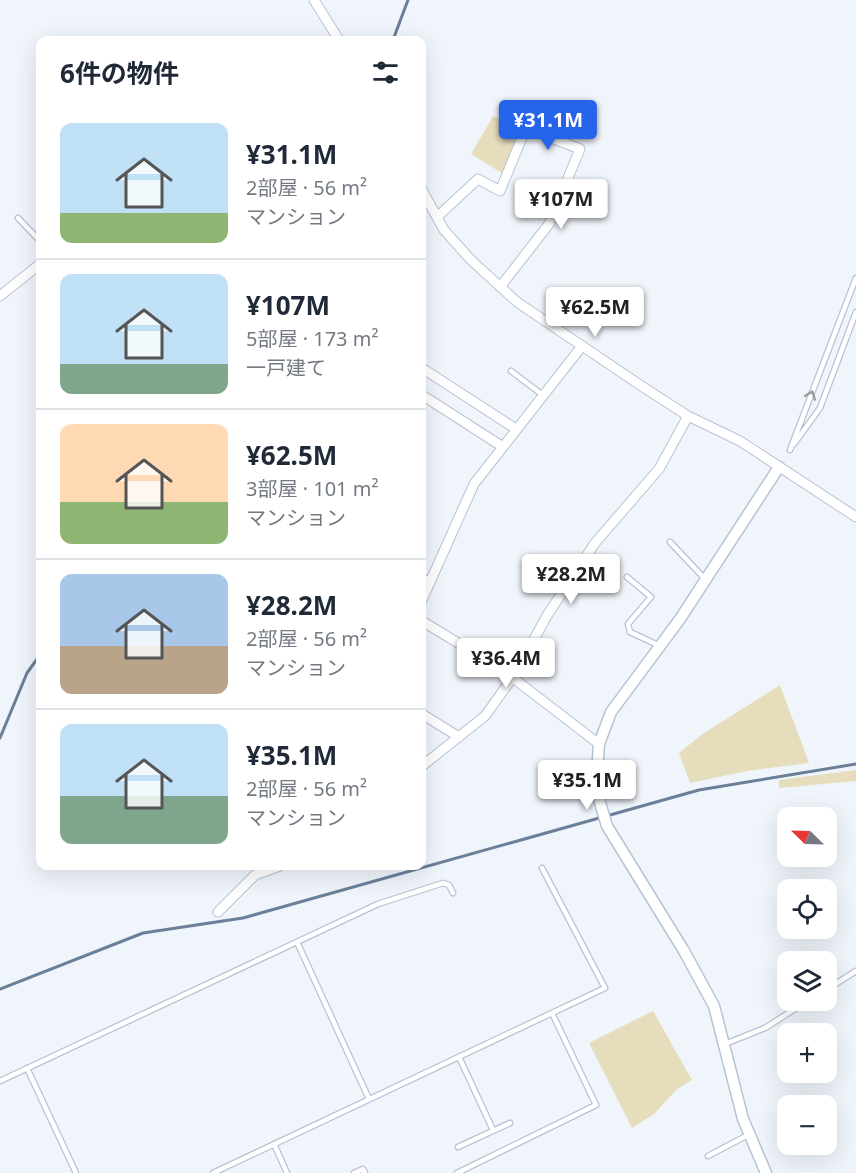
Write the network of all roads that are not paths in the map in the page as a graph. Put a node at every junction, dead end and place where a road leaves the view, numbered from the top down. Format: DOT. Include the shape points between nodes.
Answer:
graph roads {
  1 [pos="314,0"];
  2 [pos="332,28"];
  3 [pos="328,36"];
  4 [pos="337,36"];
  5 [pos="426,197"];
  6 [pos="437,217"];
  7 [pos="18,218"];
  8 [pos="36,237"];
  9 [pos="36,267"];
  10 [pos="856,279"];
  11 [pos="500,287"];
  12 [pos="0,296"];
  13 [pos="856,312"];
  14 [pos="582,346"];
  15 [pos="426,371"];
  16 [pos="511,371"];
  17 [pos="544,396"];
  18 [pos="426,398"];
  19 [pos="688,416"];
  20 [pos="516,429"];
  21 [pos="503,447"];
  22 [pos="779,467"];
  23 [pos="856,517"];
  24 [pos="670,542"];
  25 [pos="627,577"];
  26 [pos="426,578"];
  27 [pos="705,579"];
  28 [pos="426,623"];
  29 [pos="660,646"];
  30 [pos="513,677"];
  31 [pos="426,716"];
  32 [pos="459,737"];
  33 [pos="599,744"];
  34 [pos="426,763"];
  35 [pos="542,868"];
  36 [pos="269,870"];
  37 [pos="453,893"];
  38 [pos="218,912"];
  39 [pos="297,942"];
  40 [pos="856,971"];
  41 [pos="837,983"];
  42 [pos="792,1011"];
  43 [pos="552,1013"];
  44 [pos="725,1044"];
  45 [pos="459,1057"];
  46 [pos="27,1068"];
  47 [pos="0,1081"];
  48 [pos="369,1099"];
  49 [pos="510,1123"];
  50 [pos="493,1130"];
  51 [pos="749,1135"];
  52 [pos="274,1144"];
  53 [pos="458,1147"];
  54 [pos="708,1156"];
  55 [pos="76,1173"];
  56 [pos="214,1173"];
  57 [pos="287,1173"];
  58 [pos="354,1173"];
  59 [pos="365,1173"];
  60 [pos="457,1173"];
  61 [pos="766,1173"];
  1 -- 2 [label="street"];
  2 -- 3 [label="street"];
  2 -- 4 [label="street"];
  5 -- 6 [label="street"];
  6 -- 11 [label="street" via="471,260"];
  6 -- 11 [label="street" via="478,179 500,191 526,128 580,150 549,224"];
  7 -- 8 [label="lane"];
  9 -- 12 [label="street"];
  13 -- 10 [label="lane, one-way" via="820,408 790,450"];
  11 -- 14 [label="street"];
  14 -- 17 [label="street"];
  14 -- 19 [label="street"];
  15 -- 20 [label="street"];
  16 -- 17 [label="lane"];
  17 -- 20 [label="street"];
  18 -- 21 [label="street"];
  19 -- 22 [label="street" via="740,441"];
  19 -- 30 [label="street" via="659,469 595,543 548,614"];
  20 -- 21 [label="street"];
  21 -- 26 [label="street" via="474,484"];
  22 -- 23 [label="street"];
  22 -- 27 [label="street"];
  24 -- 27 [label="lane"];
  25 -- 29 [label="lane" via="651,597 628,624 630,632"];
  27 -- 29 [label="street"];
  28 -- 30 [label="street"];
  29 -- 33 [label="street" via="611,712"];
  30 -- 32 [label="street" via="485,716"];
  30 -- 33 [label="street"];
  31 -- 32 [label="street"];
  32 -- 34 [label="street"];
  33 -- 44 [label="street" via="596,789 607,826 714,1006"];
  35 -- 43 [label="lane" via="605,988"];
  36 -- 38 [label="street" via="255,875"];
  37 -- 39 [label="lane" via="443,883 392,898"];
  39 -- 46 [label="lane"];
  39 -- 48 [label="lane"];
  40 -- 41 [label="lane"];
  42 -- 44 [label="lane" via="765,1028"];
  43 -- 45 [label="lane"];
  43 -- 60 [label="lane" via="596,1105"];
  44 -- 51 [label="street"];
  45 -- 48 [label="lane"];
  45 -- 50 [label="lane"];
  46 -- 47 [label="lane"];
  46 -- 55 [label="lane"];
  48 -- 52 [label="lane"];
  49 -- 50 [label="lane"];
  50 -- 53 [label="lane"];
  51 -- 54 [label="lane"];
  51 -- 61 [label="street"];
  52 -- 56 [label="lane"];
  52 -- 57 [label="lane"];
  58 -- 59 [label="lane" via="363,1169"];
}
